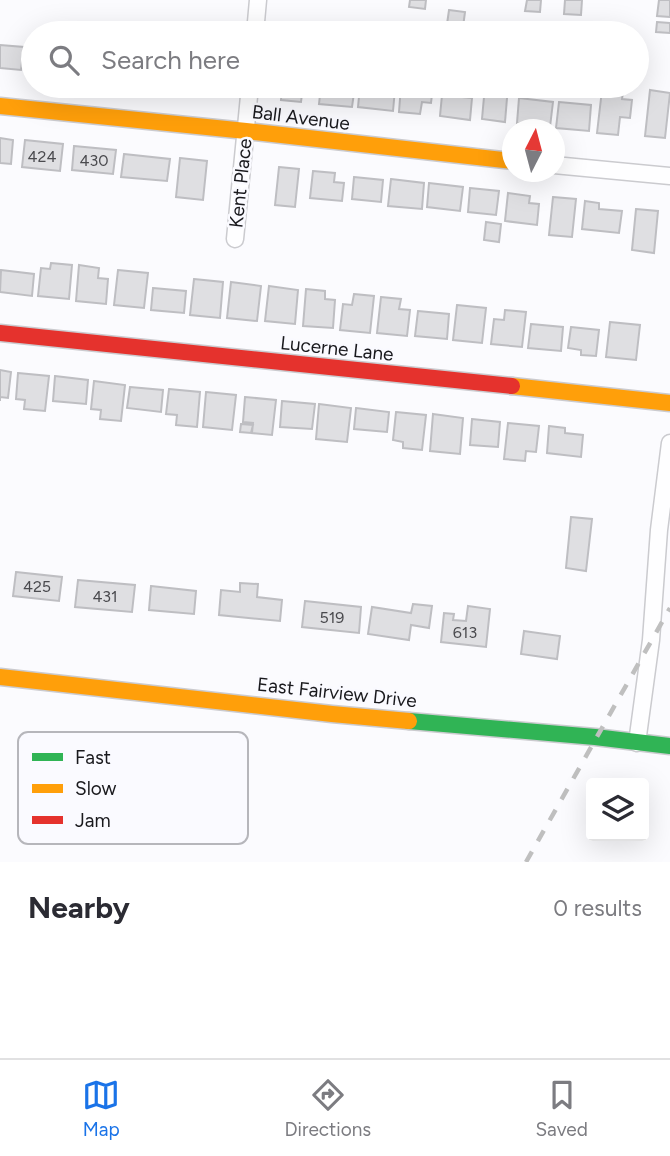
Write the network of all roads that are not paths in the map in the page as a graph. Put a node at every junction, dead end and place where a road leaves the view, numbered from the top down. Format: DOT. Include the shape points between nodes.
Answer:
graph roads {
  1 [pos="258,0"];
  2 [pos="256,21"];
  3 [pos="249,98"];
  4 [pos="0,106"];
  5 [pos="246,131"];
  6 [pos="502,160"];
  7 [pos="565,166"];
  8 [pos="670,176"];
  9 [pos="235,239"];
  10 [pos="0,333"];
  11 [pos="670,403"];
  12 [pos="670,443"];
  13 [pos="0,677"];
  14 [pos="637,743"];
  15 [pos="670,746"];
  1 -- 2 [label="street"];
  3 -- 5 [label="street, Kent Place"];
  4 -- 5 [label="street, Ball Avenue"];
  5 -- 6 [label="street, Ball Avenue"];
  5 -- 9 [label="street, Kent Place"];
  7 -- 8 [label="street"];
  10 -- 11 [label="street, Lucerne Lane"];
  12 -- 14 [label="street"];
  13 -- 14 [label="street, East Fairview Drive"];
  14 -- 15 [label="street, East Fairview Drive"];
}
